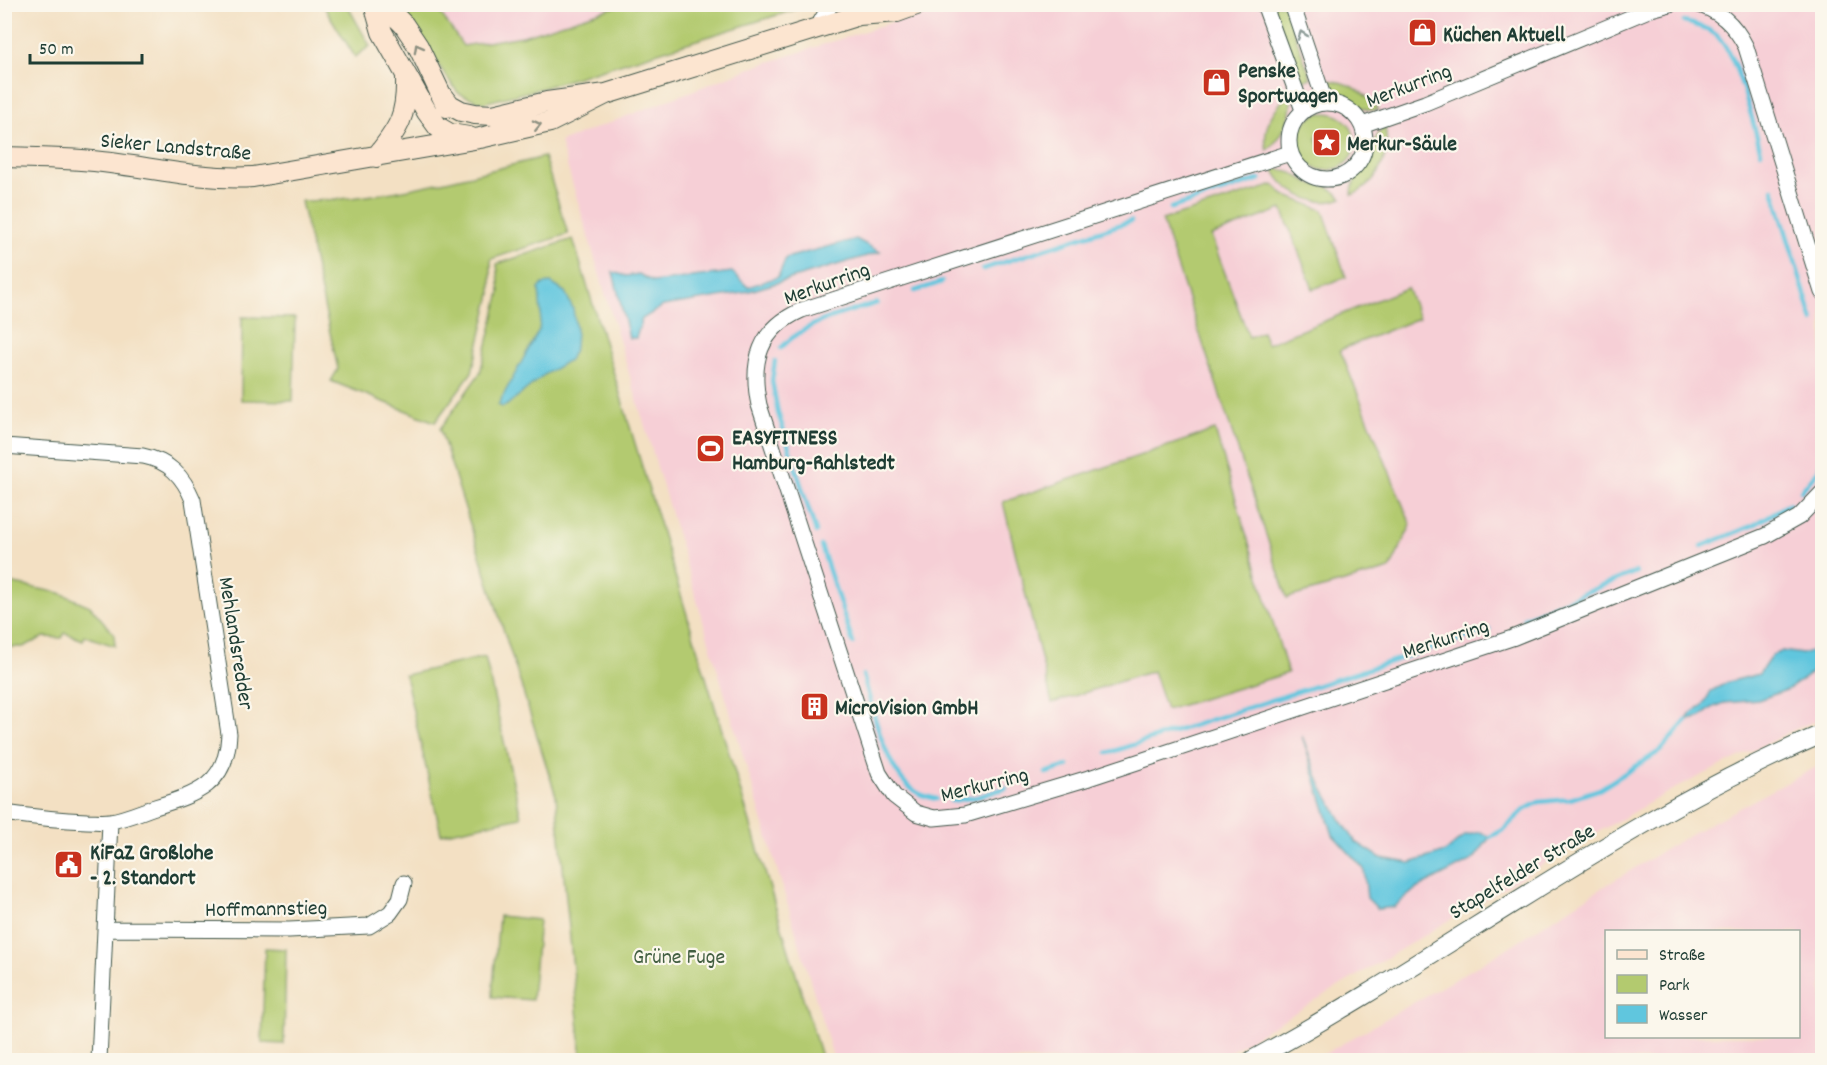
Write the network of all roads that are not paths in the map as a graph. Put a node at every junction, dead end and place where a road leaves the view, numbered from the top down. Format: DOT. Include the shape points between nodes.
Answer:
graph roads {
  1 [pos="374,4"];
  2 [pos="384,4"];
  3 [pos="831,4"];
  4 [pos="918,4"];
  5 [pos="1264,4"];
  6 [pos="1292,4"];
  7 [pos="1670,4"];
  8 [pos="1696,4"];
  9 [pos="863,8"];
  10 [pos="817,28"];
  11 [pos="406,72"];
  12 [pos="606,94"];
  13 [pos="444,97"];
  14 [pos="1325,102"];
  15 [pos="1303,110"];
  16 [pos="493,115"];
  17 [pos="1362,125"];
  18 [pos="450,134"];
  19 [pos="480,138"];
  20 [pos="413,150"];
  21 [pos="1290,153"];
  22 [pos="4,157"];
  23 [pos="376,157"];
  24 [pos="1822,292"];
  25 [pos="4,446"];
  26 [pos="1822,492"];
  27 [pos="1822,734"];
  28 [pos="4,813"];
  29 [pos="110,822"];
  30 [pos="404,883"];
  31 [pos="106,929"];
  32 [pos="99,1060"];
  33 [pos="1252,1060"];
  1 -- 11 [label="main road" via="382,32"];
  13 -- 2 [label="main road, one-way" via="405,25"];
  3 -- 10 [label="street"];
  4 -- 9 [label="main road, Sieker Landstraße" via="897,12"];
  5 -- 15 [label="street"];
  14 -- 6 [label="street, one-way"];
  7 -- 17 [label="street, Merkurring"];
  8 -- 24 [label="street" via="1728,20 1746,47"];
  9 -- 10 [label="main road, Sieker Landstraße"];
  10 -- 12 [label="main road, Sieker Landstraße"];
  11 -- 18 [label="main road" via="427,112 438,127"];
  11 -- 23 [label="main road" via="402,118"];
  12 -- 16 [label="main road, Sieker Landstraße"];
  19 -- 12 [label="main road, Sieker Landstraße, one-way" via="550,122"];
  13 -- 16 [label="main road, Sieker Landstraße" via="461,111"];
  13 -- 18 [label="main road"];
  14 -- 15 [label="street"];
  14 -- 17 [label="street, Merkurring" via="1346,107"];
  15 -- 21 [label="street" via="1290,128"];
  16 -- 18 [label="main road, Sieker Landstraße"];
  17 -- 21 [label="street, Merkurring" via="1362,156 1352,170 1339,177 1311,176"];
  18 -- 19 [label="main road, Sieker Landstraße"];
  18 -- 20 [label="main road, Sieker Landstraße"];
  19 -- 20 [label="main road, Sieker Landstraße"];
  20 -- 23 [label="main road, Sieker Landstraße"];
  21 -- 26 [label="street, Merkurring" via="802,310 785,319 766,339 756,363 759,405 879,773 894,796 909,809 934,818 965,815 1512,639 1764,536 1799,517"];
  22 -- 23 [label="main road, Sieker Landstraße" via="108,162 229,178"];
  25 -- 29 [label="street, Mehlandsredder" via="156,459 180,476 193,500 229,749 216,778 204,788"];
  27 -- 33 [label="street, Stapelfelder Straße" via="1707,789 1641,826"];
  28 -- 29 [label="street, Mehlandsredder"];
  29 -- 31 [label="street"];
  30 -- 31 [label="street, Hoffmannstieg" via="400,899 390,913 361,927"];
  31 -- 32 [label="street"];
}
